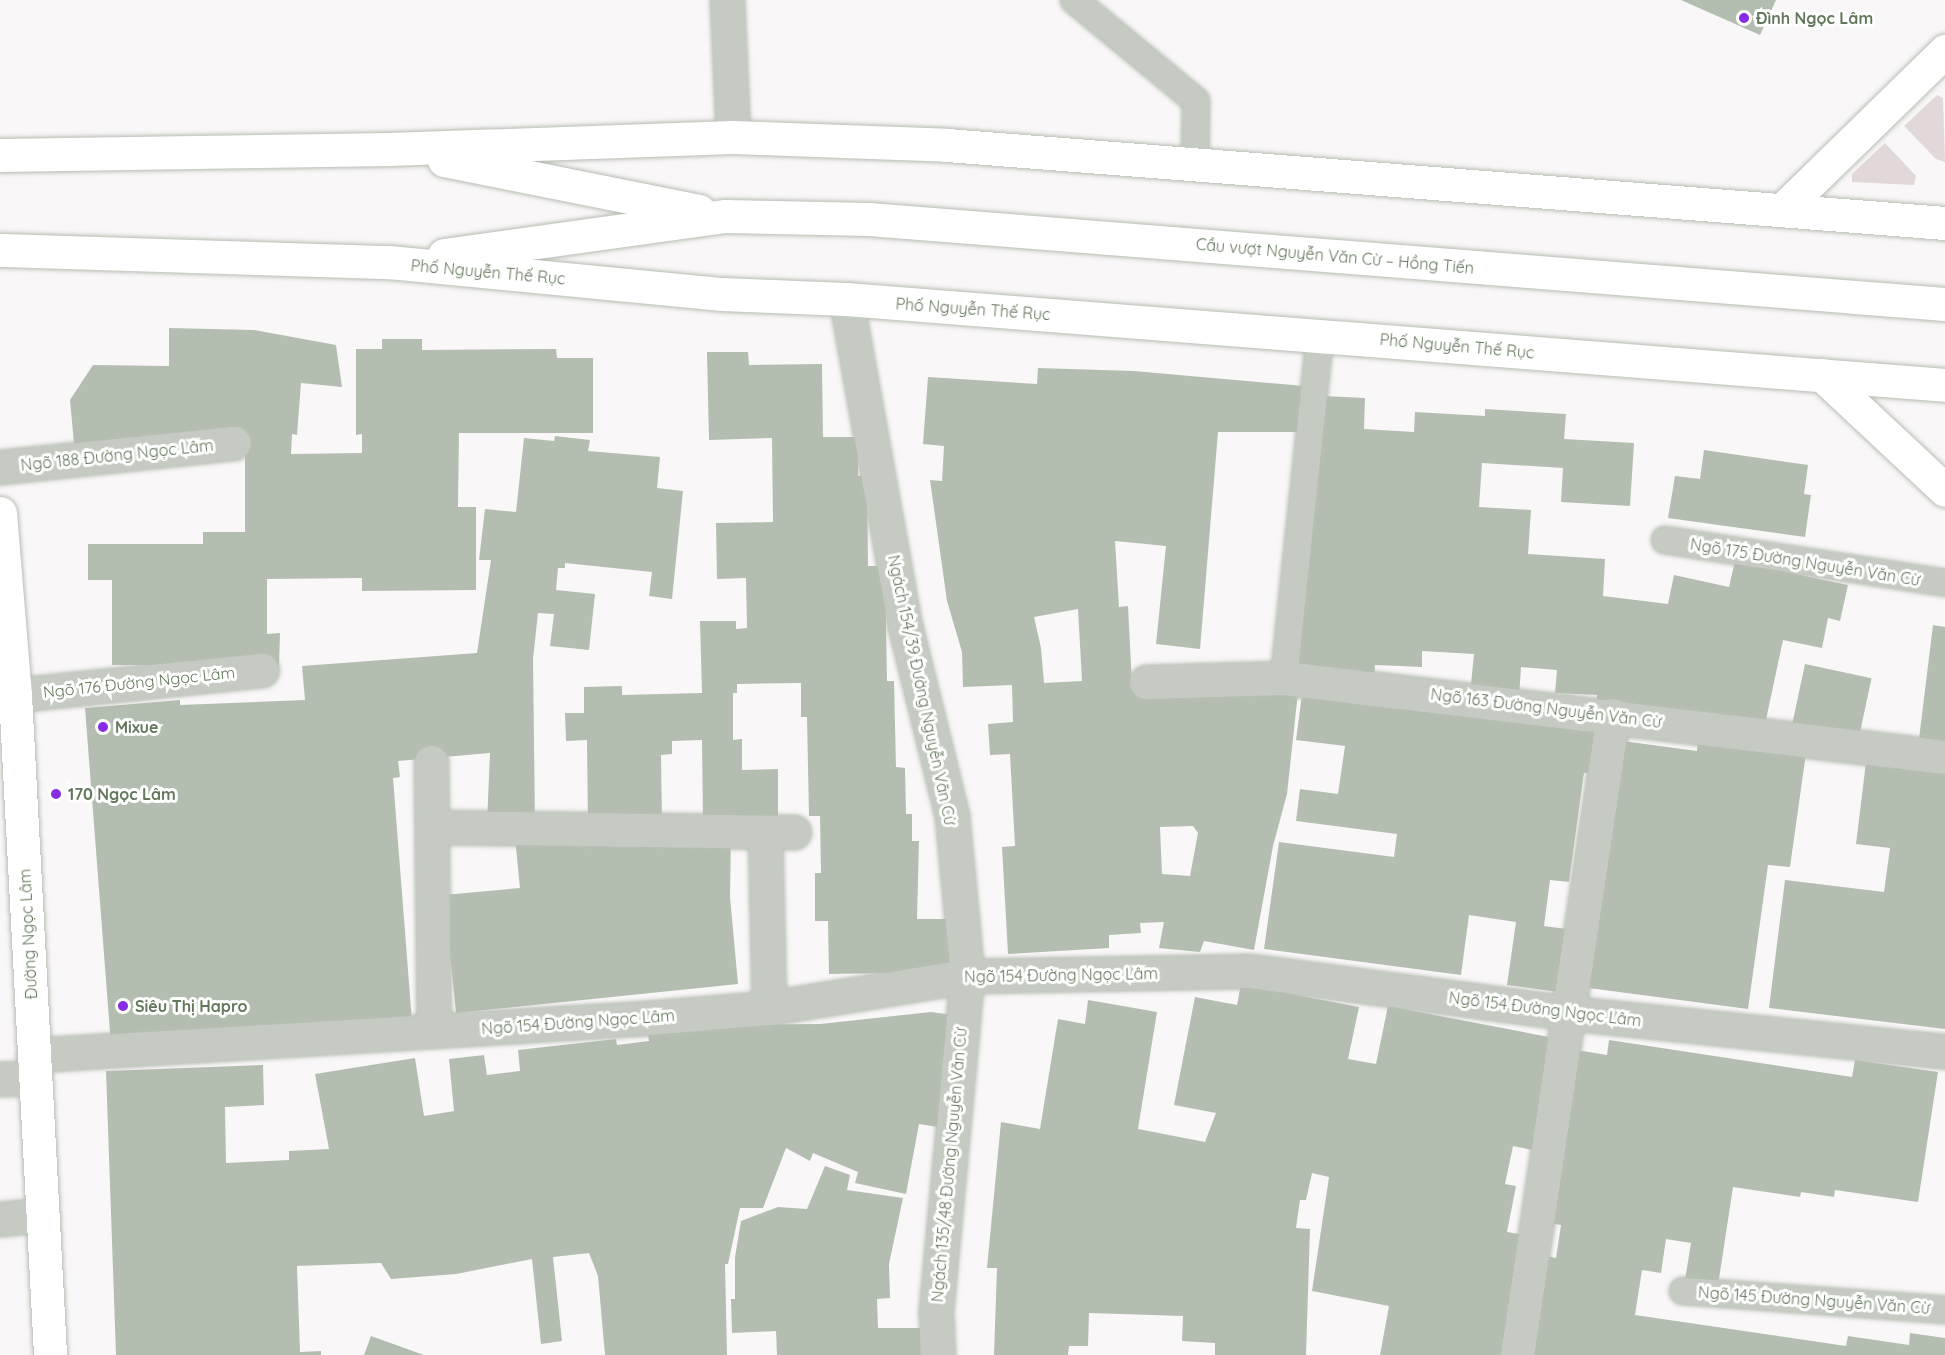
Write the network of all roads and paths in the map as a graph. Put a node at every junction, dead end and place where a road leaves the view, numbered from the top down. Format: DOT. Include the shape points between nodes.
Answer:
graph roads {
  1 [pos="727,0"];
  2 [pos="1074,0"];
  3 [pos="1945,51"];
  4 [pos="733,137"];
  5 [pos="389,149"];
  6 [pos="0,155"];
  7 [pos="1195,164"];
  8 [pos="1782,210"];
  9 [pos="725,216"];
  10 [pos="1945,223"];
  11 [pos="0,250"];
  12 [pos="389,262"];
  13 [pos="846,299"];
  14 [pos="1945,304"];
  15 [pos="1320,335"];
  16 [pos="1822,375"];
  17 [pos="1945,385"];
  18 [pos="234,443"];
  19 [pos="0,467"];
  20 [pos="1945,490"];
  21 [pos="0,513"];
  22 [pos="1665,540"];
  23 [pos="1945,583"];
  24 [pos="262,670"];
  25 [pos="1284,678"];
  26 [pos="1146,682"];
  27 [pos="8,695"];
  28 [pos="1612,715"];
  29 [pos="1945,757"];
  30 [pos="431,762"];
  31 [pos="432,827"];
  32 [pos="967,976"];
  33 [pos="769,1008"];
  34 [pos="1568,1013"];
  35 [pos="434,1031"];
  36 [pos="1945,1051"];
  37 [pos="34,1066"];
  38 [pos="0,1079"];
  39 [pos="44,1215"];
  40 [pos="0,1219"];
  41 [pos="1683,1291"];
  42 [pos="1945,1310"];
  43 [pos="50,1355"];
  44 [pos="938,1355"];
  45 [pos="1517,1355"];
  1 -- 4 [label="street"];
  2 -- 7 [label="lane" via="1196,101"];
  3 -- 8 [label="main road"];
  4 -- 5 [label="main road"];
  4 -- 7 [label="main road" via="947,145"];
  5 -- 6 [label="main road"];
  5 -- 9 [label="main road"];
  7 -- 8 [label="main road"];
  8 -- 10 [label="main road"];
  9 -- 12 [label="main road"];
  9 -- 14 [label="main road, Cầu vượt Nguyễn Văn Cừ – Hồng Tiến" via="869,219"];
  11 -- 12 [label="main road, Phố Nguyễn Thế Rục"];
  12 -- 13 [label="main road, Phố Nguyễn Thế Rục" via="722,294"];
  13 -- 15 [label="main road, Phố Nguyễn Thế Rục"];
  13 -- 32 [label="street, Ngách 154/39 Đường Nguyễn Văn Cừ" via="905,626 952,816"];
  15 -- 16 [label="main road, Phố Nguyễn Thế Rục"];
  15 -- 25 [label="lane"];
  16 -- 17 [label="main road, Phố Nguyễn Thế Rục"];
  16 -- 20 [label="main road"];
  18 -- 19 [label="street, Ngõ 188 Đường Ngọc Lâm"];
  21 -- 27 [label="main road, Đường Ngọc Lâm"];
  22 -- 23 [label="lane, Ngõ 175 Đường Nguyễn Văn Cừ"];
  24 -- 27 [label="street, Ngõ 176 Đường Ngọc Lâm"];
  25 -- 26 [label="street, Ngõ 163 Đường Nguyễn Văn Cừ"];
  25 -- 28 [label="street, Ngõ 163 Đường Nguyễn Văn Cừ"];
  27 -- 37 [label="main road, Đường Ngọc Lâm"];
  28 -- 29 [label="street, Ngõ 163 Đường Nguyễn Văn Cừ"];
  28 -- 34 [label="street"];
  30 -- 31 [label="street"];
  31 -- 33 [label="street" via="779,832"];
  31 -- 35 [label="street"];
  32 -- 33 [label="street, Ngõ 154 Đường Ngọc Lâm"];
  32 -- 34 [label="street, Ngõ 154 Đường Ngọc Lâm" via="1250,970"];
  32 -- 44 [label="street, Ngách 135/48 Đường Nguyễn Văn Cừ" via="936,1313"];
  33 -- 35 [label="street, Ngõ 154 Đường Ngọc Lâm"];
  34 -- 36 [label="street, Ngõ 154 Đường Ngọc Lâm"];
  34 -- 45 [label="street"];
  35 -- 37 [label="street, Ngõ 154 Đường Ngọc Lâm"];
  37 -- 38 [label="street, Ngõ 154 Đường Ngọc Lâm"];
  37 -- 39 [label="main road, Đường Ngọc Lâm"];
  39 -- 40 [label="street"];
  39 -- 43 [label="main road, Đường Ngọc Lâm"];
  41 -- 42 [label="lane, Ngõ 145 Đường Nguyễn Văn Cừ"];
}
